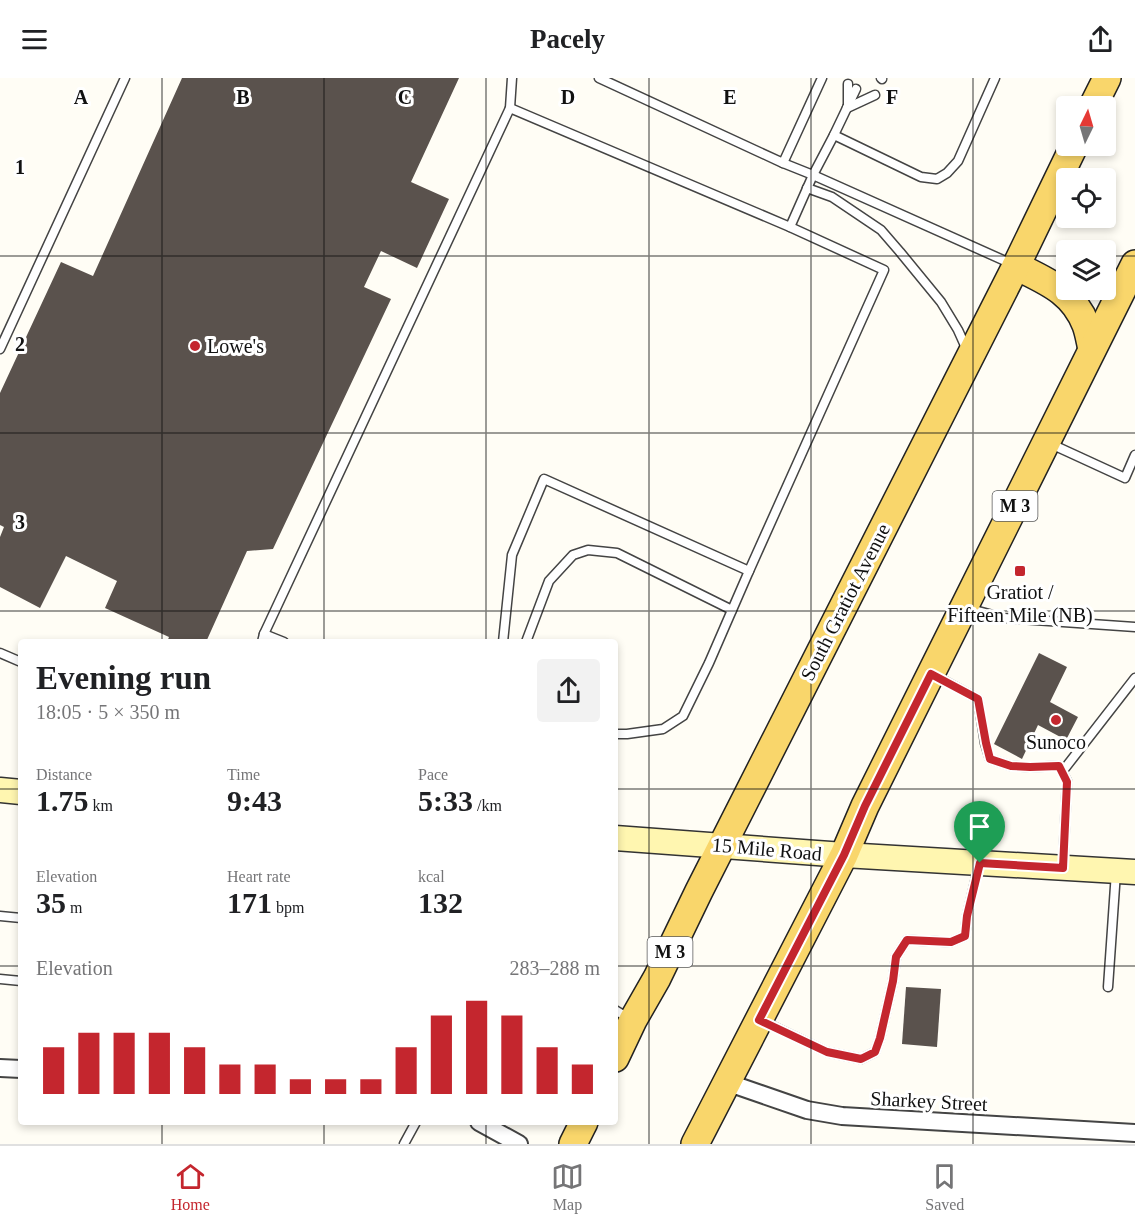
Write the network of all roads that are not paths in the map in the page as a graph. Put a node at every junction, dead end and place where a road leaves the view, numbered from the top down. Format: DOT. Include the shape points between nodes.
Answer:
graph roads {
  1 [pos="125,78"];
  2 [pos="512,78"];
  3 [pos="599,78"];
  4 [pos="822,78"];
  5 [pos="995,78"];
  6 [pos="1107,78"];
  7 [pos="852,87"];
  8 [pos="865,93"];
  9 [pos="875,95"];
  10 [pos="1098,96"];
  11 [pos="510,108"];
  12 [pos="848,108"];
  13 [pos="834,135"];
  14 [pos="1069,156"];
  15 [pos="783,163"];
  16 [pos="813,175"];
  17 [pos="807,188"];
  18 [pos="790,228"];
  19 [pos="1016,266"];
  20 [pos="1134,271"];
  21 [pos="1092,348"];
  22 [pos="0,349"];
  23 [pos="970,355"];
  24 [pos="1046,442"];
  25 [pos="1135,455"];
  26 [pos="749,571"];
  27 [pos="964,607"];
  28 [pos="732,610"];
  29 [pos="1135,627"];
  30 [pos="263,638"];
  31 [pos="502,639"];
  32 [pos="527,639"];
  33 [pos="0,653"];
  34 [pos="18,661"];
  35 [pos="931,674"];
  36 [pos="1135,678"];
  37 [pos="618,734"];
  38 [pos="1062,772"];
  39 [pos="0,790"];
  40 [pos="18,792"];
  41 [pos="618,838"];
  42 [pos="723,846"];
  43 [pos="844,855"];
  44 [pos="980,863"];
  45 [pos="1063,868"];
  46 [pos="1125,872"];
  47 [pos="0,916"];
  48 [pos="18,918"];
  49 [pos="0,980"];
  50 [pos="18,981"];
  51 [pos="1108,987"];
  52 [pos="624,1015"];
  53 [pos="759,1020"];
  54 [pos="618,1044"];
  55 [pos="0,1068"];
  56 [pos="18,1069"];
  57 [pos="726,1082"];
  58 [pos="414,1125"];
  59 [pos="484,1125"];
  60 [pos="582,1125"];
  61 [pos="1135,1133"];
  62 [pos="404,1144"];
  63 [pos="519,1144"];
  64 [pos="573,1144"];
  65 [pos="695,1144"];
  1 -- 22 [label="lane"];
  2 -- 11 [label="lane"];
  3 -- 15 [label="lane"];
  4 -- 15 [label="lane"];
  5 -- 13 [label="lane" via="958,161 938,179 921,177"];
  6 -- 10 [label="main road"];
  7 -- 12 [label="lane"];
  8 -- 12 [label="lane"];
  9 -- 12 [label="lane"];
  11 -- 18 [label="lane"];
  11 -- 30 [label="lane"];
  12 -- 13 [label="lane"];
  13 -- 16 [label="lane"];
  14 -- 19 [label="main road, South Gratiot Avenue / M 3"];
  15 -- 16 [label="lane"];
  16 -- 17 [label="lane"];
  16 -- 19 [label="lane"];
  17 -- 18 [label="lane"];
  17 -- 23 [label="lane" via="832,197 881,230 941,302"];
  18 -- 26 [label="lane" via="884,270"];
  19 -- 21 [label="main road" via="1064,292 1087,326"];
  19 -- 23 [label="main road, South Gratiot Avenue / M 3"];
  20 -- 21 [label="main road, M 3"];
  21 -- 24 [label="main road, M 3"];
  23 -- 42 [label="main road, South Gratiot Avenue / M 3"];
  24 -- 25 [label="lane" via="1125,478"];
  24 -- 27 [label="main road, M 3"];
  26 -- 28 [label="lane"];
  26 -- 31 [label="lane" via="544,479 512,555"];
  27 -- 29 [label="lane" via="1004,618"];
  27 -- 35 [label="main road, M 3"];
  28 -- 32 [label="lane" via="616,553 588,550 573,555 549,581"];
  28 -- 37 [label="lane" via="682,716 663,729"];
  33 -- 34 [label="lane"];
  35 -- 38 [label="lane" via="978,699 990,759 1011,766 1059,766"];
  35 -- 43 [label="main road, M 3"];
  36 -- 38 [label="lane"];
  38 -- 45 [label="lane" via="1067,782"];
  39 -- 40 [label="main road"];
  41 -- 42 [label="main road, 15 Mile Road"];
  42 -- 43 [label="main road, 15 Mile Road"];
  42 -- 52 [label="main road, South Gratiot Avenue / M 3" via="657,978"];
  43 -- 44 [label="main road, 15 Mile Road"];
  43 -- 53 [label="main road, M 3"];
  44 -- 45 [label="main road, 15 Mile Road"];
  44 -- 53 [label="lane" via="965,936 951,942 907,940 896,957 875,1052 861,1059 827,1052"];
  45 -- 46 [label="main road, 15 Mile Road"];
  46 -- 51 [label="lane"];
  47 -- 48 [label="lane"];
  49 -- 50 [label="lane"];
  52 -- 54 [label="main road, South Gratiot Avenue / M 3"];
  53 -- 57 [label="main road, M 3"];
  55 -- 56 [label="street"];
  57 -- 61 [label="street, Sharkey Street" via="807,1110 842,1116"];
  57 -- 65 [label="main road, M 3"];
  58 -- 62 [label="lane"];
  59 -- 63 [label="street"];
  60 -- 64 [label="main road"];
}
